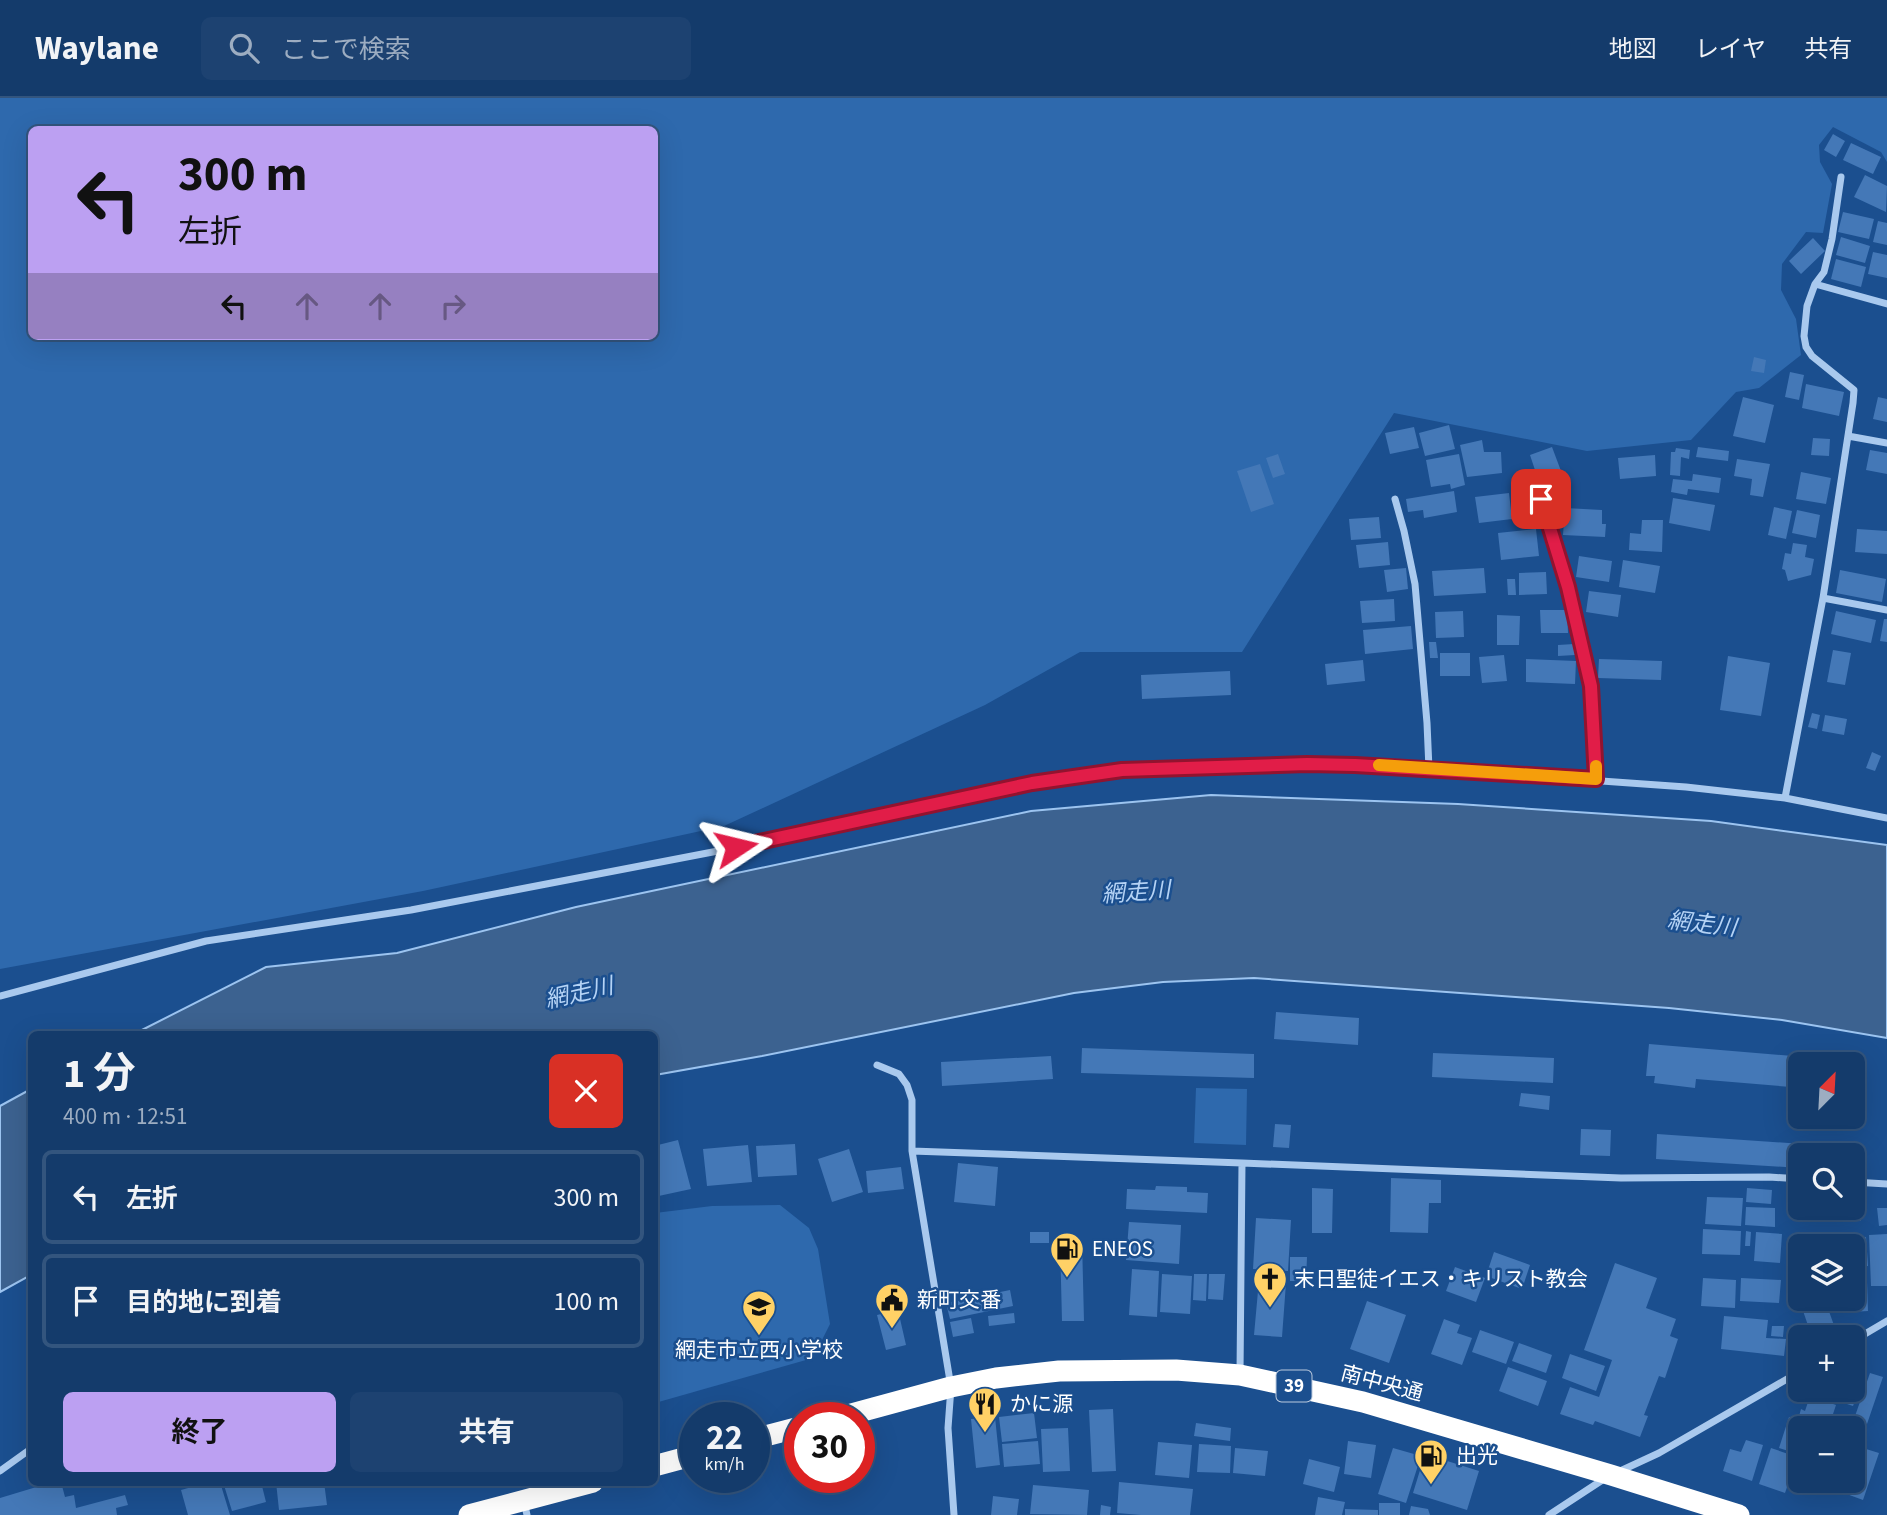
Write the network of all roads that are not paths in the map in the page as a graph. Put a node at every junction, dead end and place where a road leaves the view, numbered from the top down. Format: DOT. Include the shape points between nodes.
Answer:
graph roads {
  1 [pos="1841,177"];
  2 [pos="1815,284"];
  3 [pos="1887,304"];
  4 [pos="1848,436"];
  5 [pos="1887,443"];
  6 [pos="1395,499"];
  7 [pos="1541,499"];
  8 [pos="1823,598"];
  9 [pos="1887,610"];
  10 [pos="1429,769"];
  11 [pos="1596,779"];
  12 [pos="1785,799"];
  13 [pos="1887,818"];
  14 [pos="0,996"];
  15 [pos="877,1065"];
  16 [pos="912,1151"];
  17 [pos="1241,1163"];
  18 [pos="1788,1178"];
  19 [pos="1865,1183"];
  20 [pos="1887,1184"];
  21 [pos="1887,1321"];
  22 [pos="1865,1334"];
  23 [pos="1240,1375"];
  24 [pos="1788,1379"];
  25 [pos="951,1387"];
  26 [pos="875,1407"];
  27 [pos="28,1451"];
  28 [pos="679,1459"];
  29 [pos="658,1465"];
  30 [pos="0,1471"];
  31 [pos="1611,1475"];
  32 [pos="583,1486"];
  33 [pos="526,1508"];
  34 [pos="468,1515"];
  35 [pos="954,1515"];
  36 [pos="1549,1515"];
  37 [pos="1740,1515"];
  1 -- 2 [label="street" via="1824,272"];
  2 -- 3 [label="street"];
  2 -- 4 [label="street" via="1806,314 1806,346 1854,390"];
  4 -- 5 [label="street"];
  4 -- 8 [label="street"];
  6 -- 10 [label="street" via="1415,584"];
  7 -- 11 [label="street" via="1591,686"];
  8 -- 9 [label="street"];
  8 -- 12 [label="street"];
  10 -- 11 [label="street"];
  10 -- 14 [label="street" via="1307,764 1135,769 1032,783 769,841 411,910 206,941"];
  11 -- 12 [label="street"];
  12 -- 13 [label="street"];
  15 -- 16 [label="street" via="899,1074 907,1085 912,1100"];
  16 -- 17 [label="street"];
  16 -- 25 [label="street"];
  17 -- 18 [label="street" via="1621,1178"];
  17 -- 23 [label="street"];
  19 -- 20 [label="street"];
  21 -- 22 [label="street"];
  23 -- 25 [label="highway, 南中央通 / 39" via="1176,1370 1059,1371"];
  23 -- 31 [label="highway, 南中央通 / 39" via="1363,1402"];
  24 -- 31 [label="street" via="1659,1453"];
  25 -- 26 [label="highway, 南中央通 / 39"];
  25 -- 35 [label="street" via="948,1428"];
  27 -- 30 [label="street"];
  28 -- 29 [label="highway"];
  31 -- 36 [label="street"];
  31 -- 37 [label="highway, 南中央通 / 39"];
  32 -- 33 [label="highway"];
  33 -- 34 [label="highway"];
}
